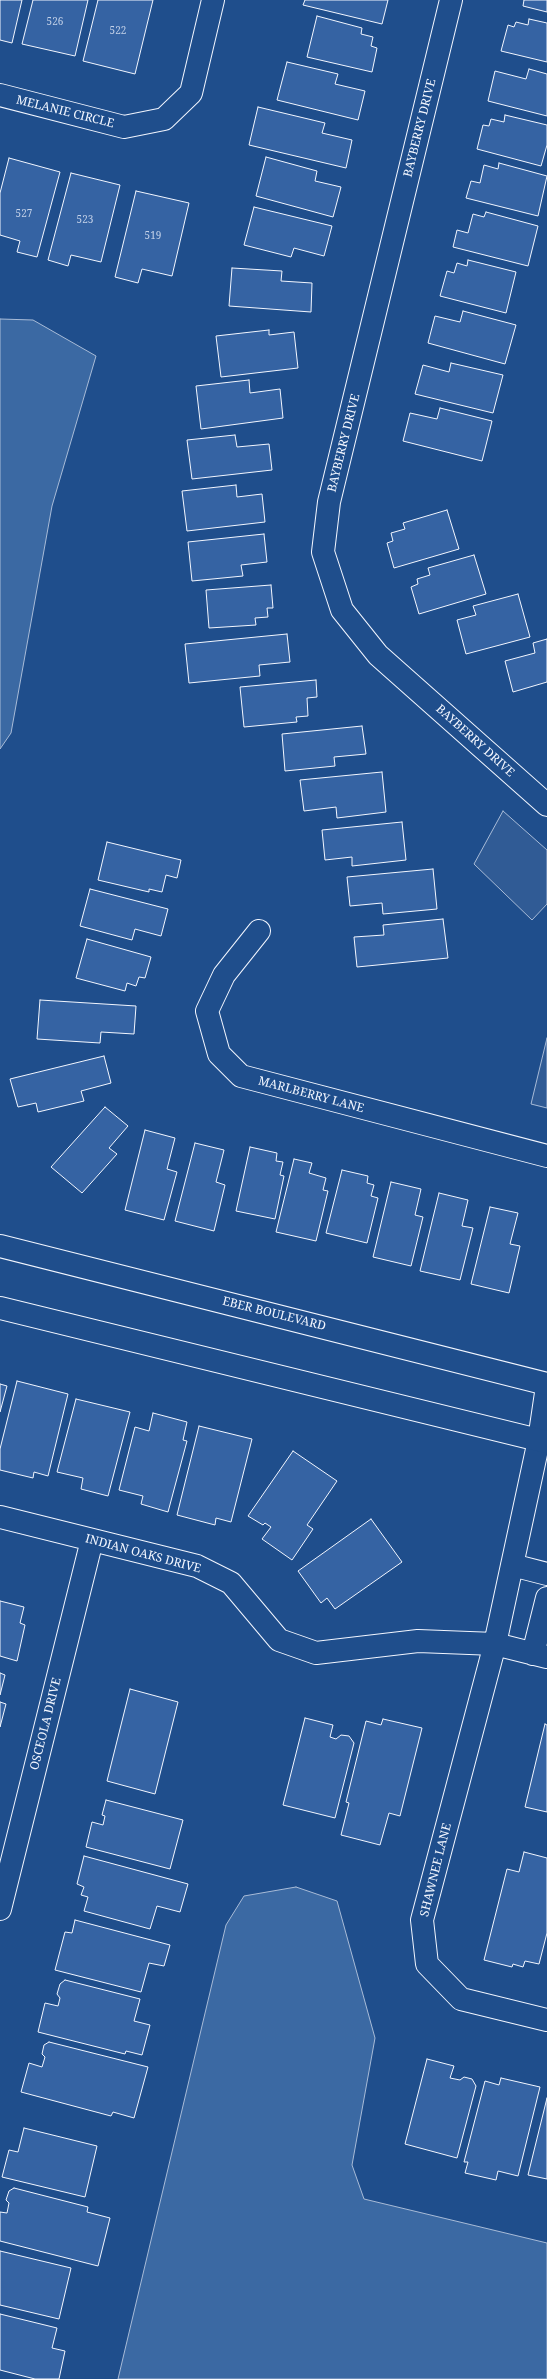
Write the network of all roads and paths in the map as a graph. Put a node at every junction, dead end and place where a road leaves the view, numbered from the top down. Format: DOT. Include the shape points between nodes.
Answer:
graph roads {
  1 [pos="213,0"];
  2 [pos="451,0"];
  3 [pos="0,95"];
  4 [pos="547,805"];
  5 [pos="259,931"];
  6 [pos="547,1156"];
  7 [pos="0,1246"];
  8 [pos="0,1308"];
  9 [pos="547,1385"];
  10 [pos="543,1441"];
  11 [pos="0,1517"];
  12 [pos="92,1540"];
  13 [pos="512,1565"];
  14 [pos="547,1574"];
  15 [pos="547,1598"];
  16 [pos="495,1644"];
  17 [pos="540,1656"];
  18 [pos="0,1909"];
  19 [pos="547,2020"];
  1 -- 3 [label="street, MELANIE CIRCLE" via="191,93 164,119 124,127"];
  2 -- 4 [label="street, BAYBERRY DRIVE" via="329,502 323,552 342,610 378,655"];
  5 -- 6 [label="street, MARLBERRY LANE" via="224,975 207,1011 219,1054 241,1076"];
  7 -- 9 [label="street, EBER BOULEVARD"];
  8 -- 10 [label="street"];
  9 -- 10 [label="street"];
  10 -- 13 [label="street"];
  11 -- 12 [label="street, INDIAN OAKS DRIVE"];
  12 -- 16 [label="street, INDIAN OAKS DRIVE" via="197,1566 231,1583 279,1640 316,1653 418,1641"];
  12 -- 18 [label="street, OSCEOLA DRIVE"];
  13 -- 14 [label="street"];
  13 -- 16 [label="street"];
  15 -- 17 [label="street, INDIAN OAKS DRIVE"];
  16 -- 17 [label="street, INDIAN OAKS DRIVE"];
  16 -- 19 [label="street, SHAWNEE LANE" via="422,1920 427,1964 461,1999"];
}
